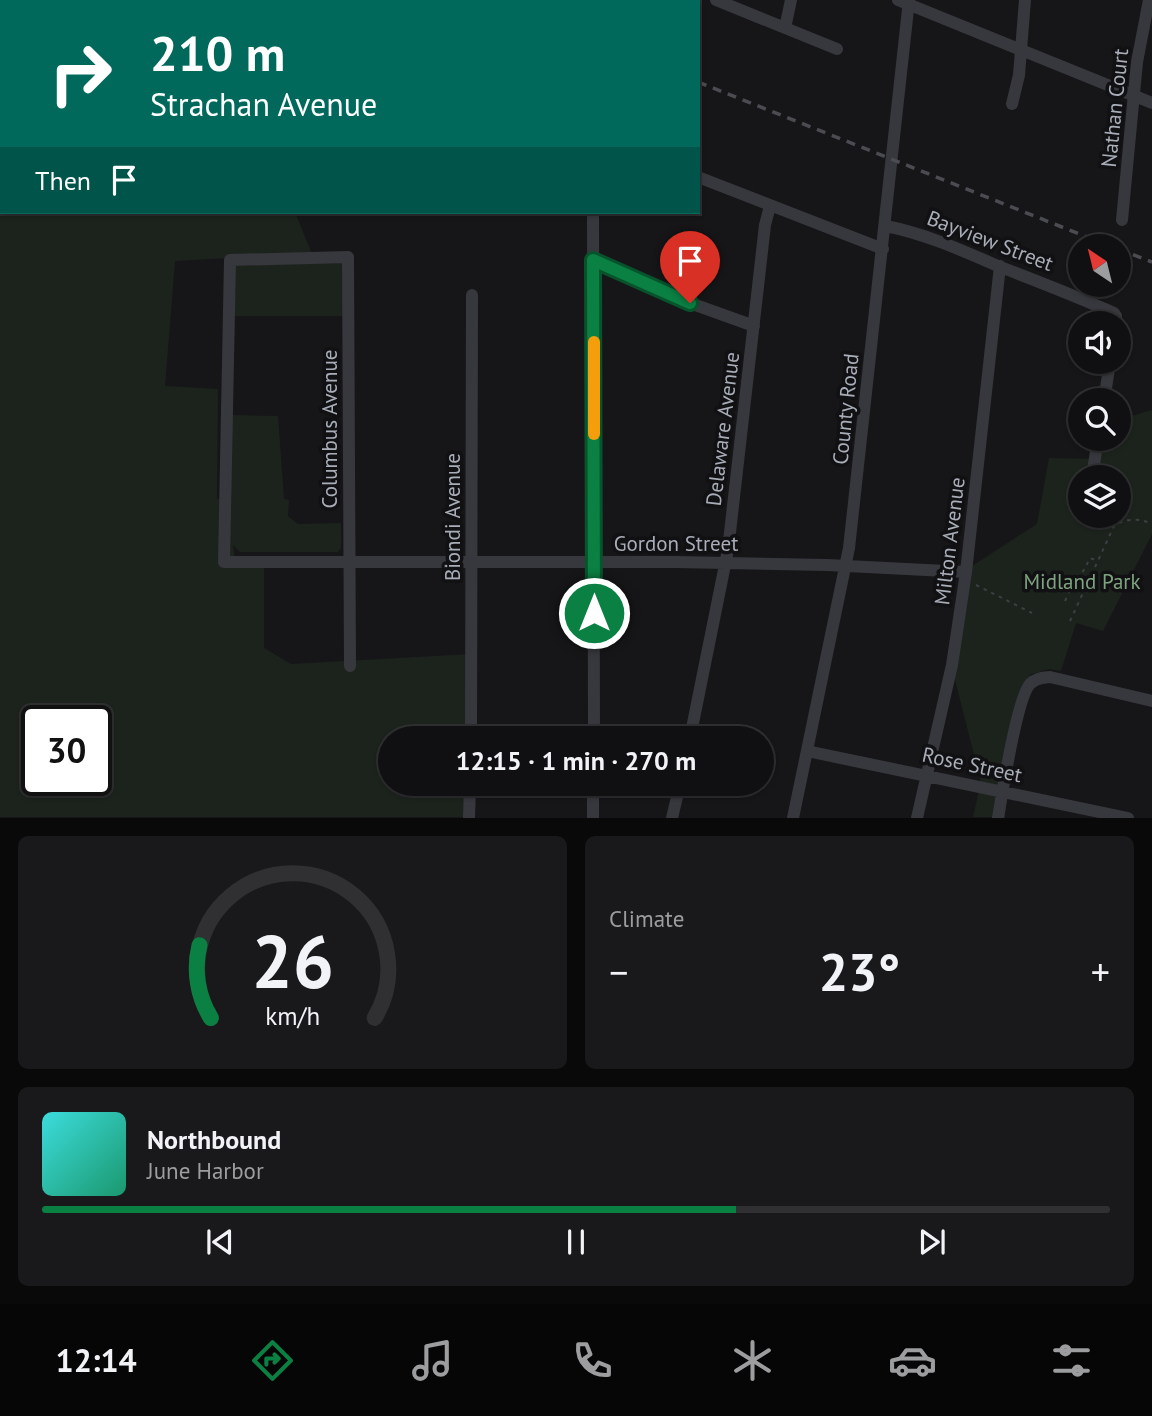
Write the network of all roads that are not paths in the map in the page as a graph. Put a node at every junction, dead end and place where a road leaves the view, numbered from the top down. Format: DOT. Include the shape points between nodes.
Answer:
graph roads {
  1 [pos="716,0"];
  2 [pos="792,0"];
  3 [pos="1025,0"];
  4 [pos="1149,0"];
  5 [pos="905,1"];
  6 [pos="785,28"];
  7 [pos="837,49"];
  8 [pos="1021,50"];
  9 [pos="1135,96"];
  10 [pos="1152,103"];
  11 [pos="1012,104"];
  12 [pos="700,178"];
  13 [pos="770,206"];
  14 [pos="593,214"];
  15 [pos="1122,220"];
  16 [pos="886,226"];
  17 [pos="883,249"];
  18 [pos="593,260"];
  19 [pos="1000,266"];
  20 [pos="472,295"];
  21 [pos="1100,311"];
  22 [pos="754,326"];
  23 [pos="1096,451"];
  24 [pos="1094,464"];
  25 [pos="224,562"];
  26 [pos="349,562"];
  27 [pos="472,563"];
  28 [pos="593,563"];
  29 [pos="726,563"];
  30 [pos="846,566"];
  31 [pos="966,572"];
  32 [pos="350,667"];
  33 [pos="1152,701"];
  34 [pos="471,726"];
  35 [pos="594,726"];
  36 [pos="692,726"];
  37 [pos="807,751"];
  38 [pos="927,775"];
  39 [pos="1002,792"];
  40 [pos="470,796"];
  41 [pos="593,796"];
  42 [pos="677,796"];
  43 [pos="469,817"];
  44 [pos="593,817"];
  45 [pos="672,817"];
  46 [pos="793,817"];
  47 [pos="917,817"];
  48 [pos="998,817"];
  49 [pos="1128,817"];
  1 -- 6 [label="street"];
  2 -- 6 [label="street"];
  3 -- 8 [label="street"];
  4 -- 9 [label="street, Nathan Court"];
  5 -- 8 [label="street"];
  5 -- 16 [label="street, County Road"];
  6 -- 7 [label="street"];
  8 -- 9 [label="street"];
  8 -- 11 [label="street"];
  9 -- 10 [label="street"];
  9 -- 15 [label="street, Nathan Court"];
  12 -- 13 [label="street"];
  13 -- 17 [label="street"];
  13 -- 22 [label="street, Delaware Avenue"];
  14 -- 18 [label="street"];
  16 -- 17 [label="street, County Road"];
  16 -- 19 [label="street, Bayview Street" via="936,239"];
  17 -- 30 [label="street, County Road"];
  18 -- 22 [label="street"];
  18 -- 28 [label="street"];
  19 -- 21 [label="street, Bayview Street" via="1064,290"];
  19 -- 31 [label="street, Milton Avenue"];
  20 -- 27 [label="street, Biondi Avenue"];
  22 -- 29 [label="street, Delaware Avenue"];
  23 -- 24 [label="street"];
  25 -- 26 [label="street, Gordon Street"];
  25 -- 26 [label="street, Columbus Avenue" via="230,260 348,257"];
  26 -- 27 [label="street, Gordon Street"];
  26 -- 32 [label="street, Columbus Avenue"];
  27 -- 28 [label="street, Gordon Street"];
  27 -- 34 [label="street, Biondi Avenue"];
  28 -- 29 [label="street, Gordon Street"];
  28 -- 35 [label="street"];
  29 -- 30 [label="street, Gordon Street"];
  29 -- 36 [label="street, Delaware Avenue"];
  30 -- 31 [label="street, Gordon Street"];
  30 -- 37 [label="street, County Road"];
  31 -- 38 [label="street, Milton Avenue" via="952,665"];
  33 -- 39 [label="street" via="1039,678 1026,691"];
  37 -- 38 [label="street, Rose Street"];
  37 -- 46 [label="street, County Road"];
  38 -- 39 [label="street, Rose Street"];
  38 -- 47 [label="street, Milton Avenue"];
  39 -- 48 [label="street"];
  39 -- 49 [label="street, Rose Street"];
  40 -- 43 [label="street"];
  41 -- 44 [label="street"];
  42 -- 45 [label="street"];
}
